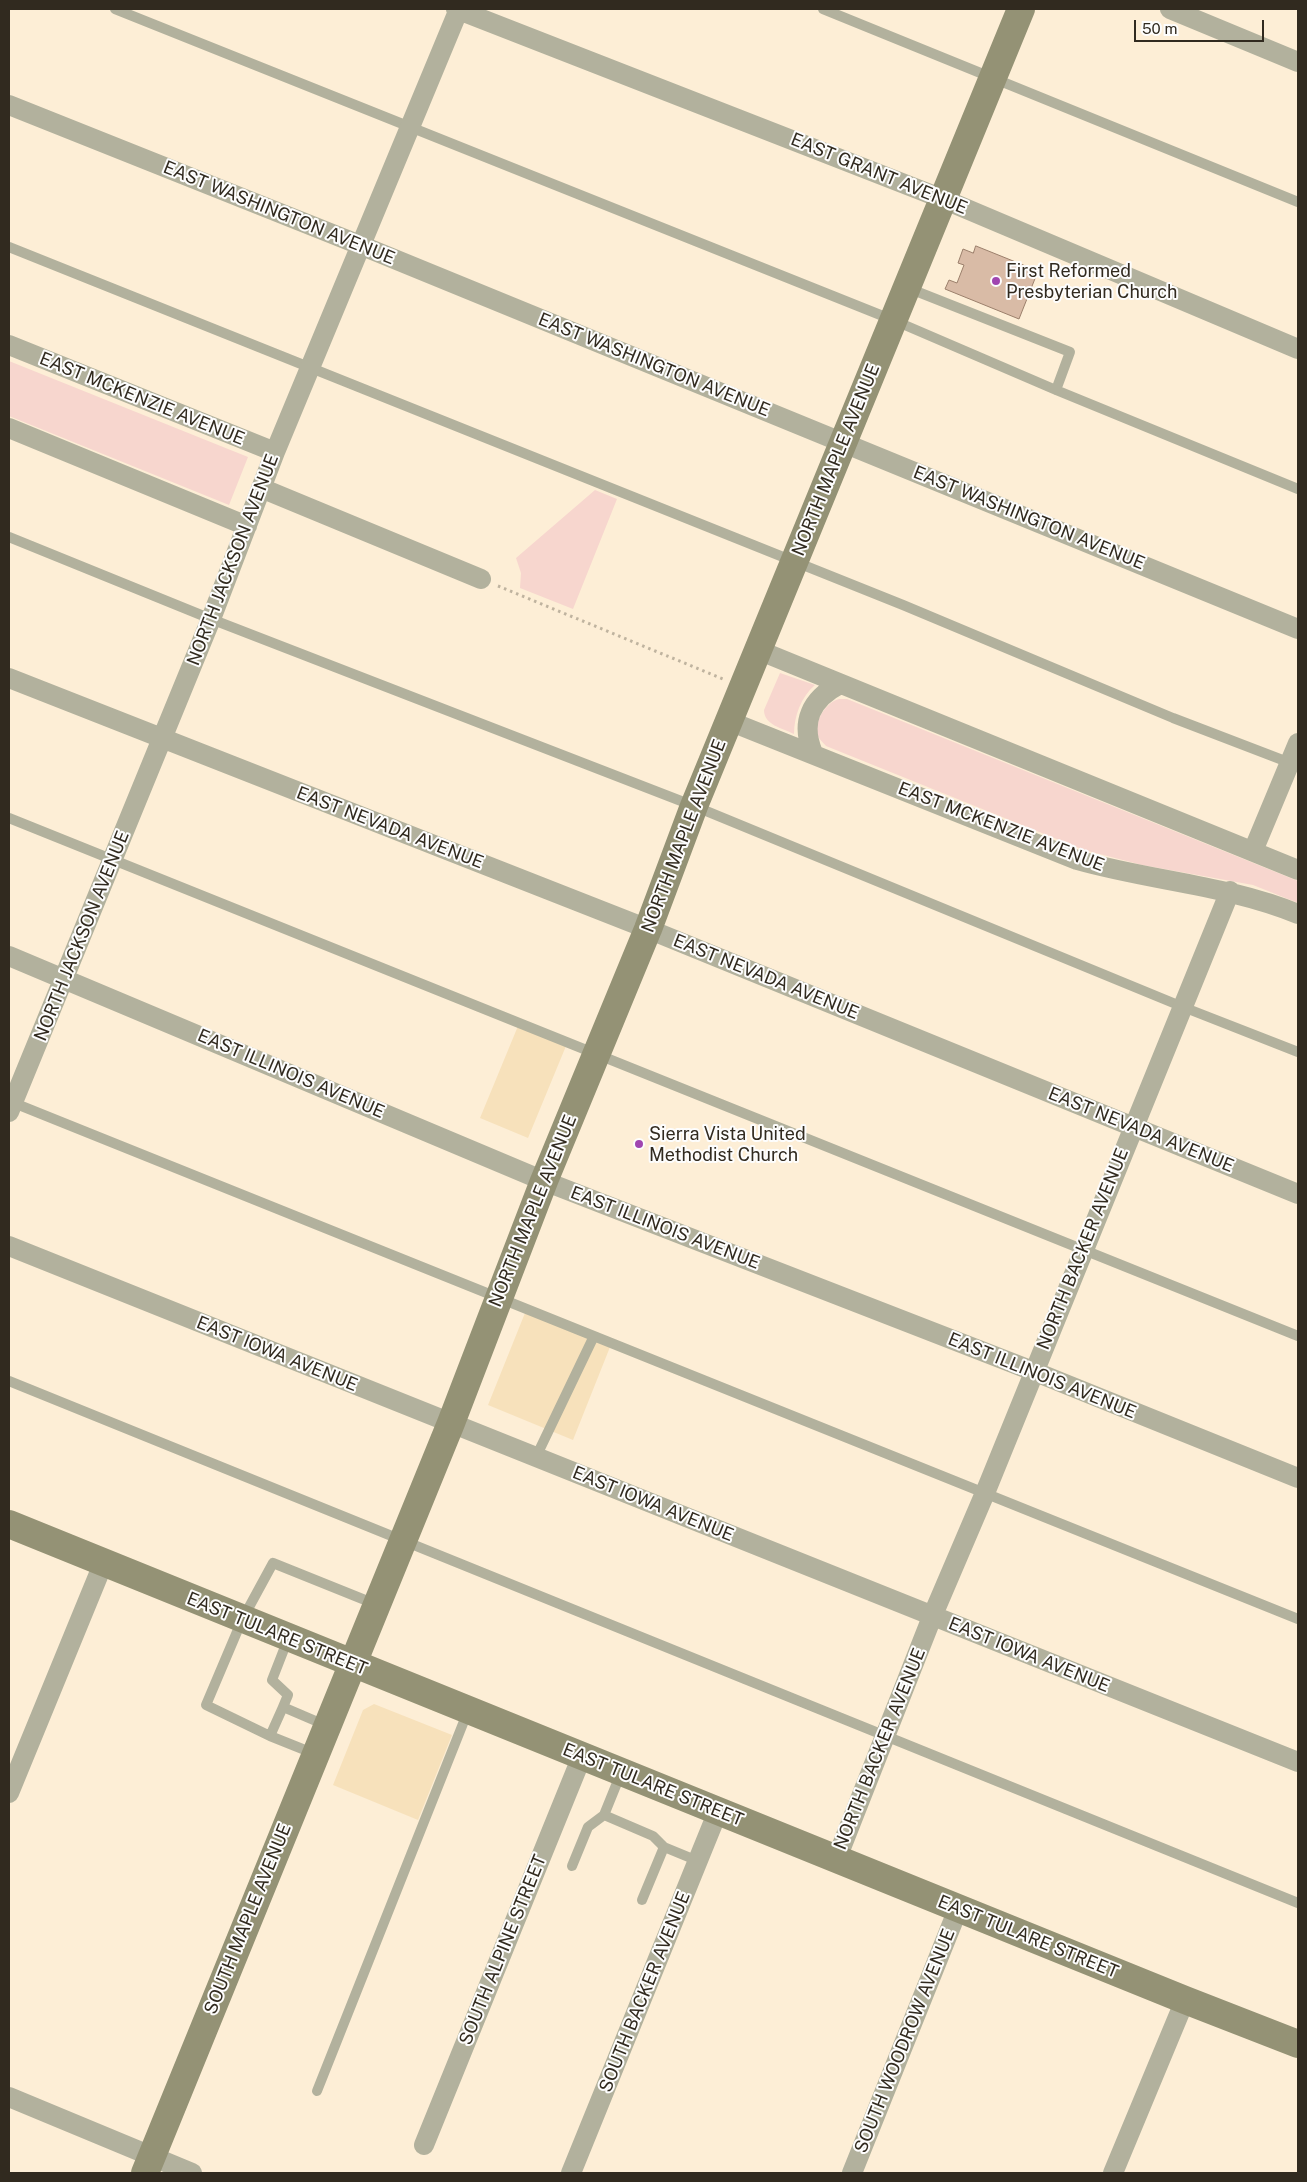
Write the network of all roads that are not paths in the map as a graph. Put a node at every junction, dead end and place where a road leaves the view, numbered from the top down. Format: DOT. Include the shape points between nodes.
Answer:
graph roads {
  1 [pos="115,9"];
  2 [pos="458,9"];
  3 [pos="823,9"];
  4 [pos="1021,9"];
  5 [pos="1170,9"];
  6 [pos="1298,62"];
  7 [pos="993,77"];
  8 [pos="9,105"];
  9 [pos="410,128"];
  10 [pos="943,199"];
  11 [pos="1298,202"];
  12 [pos="360,246"];
  13 [pos="9,247"];
  14 [pos="907,288"];
  15 [pos="893,320"];
  16 [pos="9,345"];
  17 [pos="1298,349"];
  18 [pos="310,368"];
  19 [pos="1056,390"];
  20 [pos="9,428"];
  21 [pos="843,442"];
  22 [pos="275,452"];
  23 [pos="261,488"];
  24 [pos="1298,489"];
  25 [pos="246,526"];
  26 [pos="9,537"];
  27 [pos="794,562"];
  28 [pos="481,579"];
  29 [pos="211,619"];
  30 [pos="1298,629"];
  31 [pos="758,650"];
  32 [pos="9,678"];
  33 [pos="840,684"];
  34 [pos="729,721"];
  35 [pos="162,739"];
  36 [pos="1298,743"];
  37 [pos="813,753"];
  38 [pos="1294,764"];
  39 [pos="694,806"];
  40 [pos="9,818"];
  41 [pos="1253,851"];
  42 [pos="113,861"];
  43 [pos="1298,870"];
  44 [pos="1230,891"];
  45 [pos="1290,910"];
  46 [pos="648,929"];
  47 [pos="9,956"];
  48 [pos="65,978"];
  49 [pos="1183,1007"];
  50 [pos="1298,1052"];
  51 [pos="596,1054"];
  52 [pos="10,1105"];
  53 [pos="1133,1128"];
  54 [pos="544,1181"];
  55 [pos="1298,1194"];
  56 [pos="9,1246"];
  57 [pos="1083,1249"];
  58 [pos="499,1298"];
  59 [pos="594,1336"];
  60 [pos="1298,1336"];
  61 [pos="1033,1371"];
  62 [pos="9,1380"];
  63 [pos="451,1423"];
  64 [pos="536,1457"];
  65 [pos="1298,1478"];
  66 [pos="985,1493"];
  67 [pos="9,1524"];
  68 [pos="402,1540"];
  69 [pos="103,1564"];
  70 [pos="376,1605"];
  71 [pos="932,1616"];
  72 [pos="1298,1619"];
  73 [pos="242,1620"];
  74 [pos="288,1639"];
  75 [pos="351,1664"];
  76 [pos="283,1707"];
  77 [pos="468,1711"];
  78 [pos="326,1726"];
  79 [pos="270,1736"];
  80 [pos="886,1736"];
  81 [pos="315,1754"];
  82 [pos="582,1756"];
  83 [pos="1298,1762"];
  84 [pos="622,1772"];
  85 [pos="9,1794"];
  86 [pos="718,1812"];
  87 [pos="604,1815"];
  88 [pos="664,1847"];
  89 [pos="837,1858"];
  90 [pos="698,1861"];
  91 [pos="572,1866"];
  92 [pos="642,1900"];
  93 [pos="1298,1903"];
  94 [pos="958,1909"];
  95 [pos="1184,2000"];
  96 [pos="1298,2044"];
  97 [pos="317,2091"];
  98 [pos="9,2097"];
  99 [pos="424,2145"];
  100 [pos="149,2165"];
  101 [pos="192,2173"];
  102 [pos="571,2173"];
  103 [pos="852,2173"];
  104 [pos="1113,2173"];
  1 -- 9 [label="lane"];
  2 -- 9 [label="street, NORTH JACKSON AVENUE"];
  2 -- 10 [label="street, EAST GRANT AVENUE"];
  3 -- 7 [label="lane"];
  4 -- 7 [label="main road, NORTH MAPLE AVENUE"];
  5 -- 6 [label="street"];
  7 -- 10 [label="main road, NORTH MAPLE AVENUE"];
  7 -- 11 [label="lane"];
  8 -- 12 [label="street, EAST WASHINGTON AVENUE"];
  9 -- 12 [label="street, NORTH JACKSON AVENUE"];
  9 -- 15 [label="lane"];
  10 -- 14 [label="main road, NORTH MAPLE AVENUE"];
  10 -- 17 [label="street, EAST GRANT AVENUE"];
  12 -- 18 [label="street, NORTH JACKSON AVENUE"];
  12 -- 21 [label="street, EAST WASHINGTON AVENUE"];
  13 -- 18 [label="lane"];
  14 -- 15 [label="main road, NORTH MAPLE AVENUE"];
  14 -- 19 [label="lane" via="1070,352"];
  15 -- 19 [label="lane"];
  15 -- 21 [label="main road, NORTH MAPLE AVENUE"];
  16 -- 22 [label="street, EAST MCKENZIE AVENUE"];
  18 -- 22 [label="street, NORTH JACKSON AVENUE"];
  18 -- 27 [label="lane"];
  19 -- 24 [label="lane"];
  20 -- 25 [label="street"];
  21 -- 27 [label="main road, NORTH MAPLE AVENUE"];
  21 -- 30 [label="street, EAST WASHINGTON AVENUE"];
  22 -- 23 [label="street, NORTH JACKSON AVENUE"];
  23 -- 25 [label="street, NORTH JACKSON AVENUE"];
  23 -- 28 [label="street"];
  25 -- 29 [label="street, NORTH JACKSON AVENUE"];
  26 -- 29 [label="lane"];
  27 -- 31 [label="main road, NORTH MAPLE AVENUE"];
  27 -- 38 [label="lane" via="1173,718"];
  29 -- 35 [label="street, NORTH JACKSON AVENUE"];
  29 -- 39 [label="lane"];
  31 -- 33 [label="street"];
  31 -- 34 [label="main road, NORTH MAPLE AVENUE"];
  32 -- 35 [label="street, EAST NEVADA AVENUE"];
  33 -- 37 [label="street" via="815,702 807,724 807,740"];
  33 -- 41 [label="street"];
  34 -- 37 [label="street, EAST MCKENZIE AVENUE"];
  34 -- 39 [label="main road, NORTH MAPLE AVENUE"];
  35 -- 42 [label="street, NORTH JACKSON AVENUE"];
  35 -- 46 [label="street, EAST NEVADA AVENUE"];
  36 -- 38 [label="street"];
  37 -- 44 [label="street, EAST MCKENZIE AVENUE" via="1077,860 1120,872"];
  38 -- 41 [label="street"];
  39 -- 46 [label="main road, NORTH MAPLE AVENUE"];
  39 -- 49 [label="lane"];
  40 -- 42 [label="lane"];
  41 -- 43 [label="street"];
  42 -- 48 [label="street, NORTH JACKSON AVENUE"];
  42 -- 51 [label="lane"];
  44 -- 45 [label="street, EAST MCKENZIE AVENUE"];
  44 -- 49 [label="street, NORTH BACKER AVENUE"];
  46 -- 51 [label="main road, NORTH MAPLE AVENUE"];
  46 -- 53 [label="street, EAST NEVADA AVENUE"];
  47 -- 48 [label="street, EAST ILLINOIS AVENUE"];
  48 -- 52 [label="street, NORTH JACKSON AVENUE"];
  48 -- 54 [label="street, EAST ILLINOIS AVENUE"];
  49 -- 50 [label="lane"];
  49 -- 53 [label="street, NORTH BACKER AVENUE"];
  51 -- 54 [label="main road, NORTH MAPLE AVENUE"];
  51 -- 57 [label="lane"];
  52 -- 58 [label="lane"];
  53 -- 55 [label="street, EAST NEVADA AVENUE"];
  53 -- 57 [label="street, NORTH BACKER AVENUE"];
  54 -- 58 [label="main road, NORTH MAPLE AVENUE"];
  54 -- 61 [label="street, EAST ILLINOIS AVENUE"];
  56 -- 63 [label="street, EAST IOWA AVENUE"];
  57 -- 60 [label="lane"];
  57 -- 61 [label="street, NORTH BACKER AVENUE"];
  58 -- 59 [label="lane"];
  58 -- 63 [label="main road, NORTH MAPLE AVENUE"];
  59 -- 64 [label="lane"];
  59 -- 66 [label="lane"];
  61 -- 65 [label="street, EAST ILLINOIS AVENUE"];
  61 -- 66 [label="street, NORTH BACKER AVENUE"];
  62 -- 68 [label="lane"];
  63 -- 64 [label="street, EAST IOWA AVENUE"];
  63 -- 68 [label="main road, NORTH MAPLE AVENUE"];
  64 -- 71 [label="street, EAST IOWA AVENUE"];
  66 -- 71 [label="street, NORTH BACKER AVENUE"];
  66 -- 72 [label="lane"];
  67 -- 69 [label="main road, EAST TULARE STREET"];
  68 -- 70 [label="main road, NORTH MAPLE AVENUE"];
  68 -- 80 [label="lane"];
  69 -- 73 [label="main road, EAST TULARE STREET"];
  69 -- 85 [label="street"];
  70 -- 73 [label="lane" via="273,1563"];
  70 -- 75 [label="main road, NORTH MAPLE AVENUE"];
  71 -- 80 [label="street, NORTH BACKER AVENUE"];
  71 -- 83 [label="street, EAST IOWA AVENUE"];
  73 -- 74 [label="main road, EAST TULARE STREET"];
  73 -- 79 [label="lane" via="206,1705"];
  74 -- 75 [label="main road, EAST TULARE STREET"];
  74 -- 76 [label="lane" via="272,1680 288,1695"];
  75 -- 77 [label="main road, EAST TULARE STREET"];
  75 -- 78 [label="main road, SOUTH MAPLE AVENUE"];
  76 -- 78 [label="lane"];
  76 -- 79 [label="lane"];
  77 -- 82 [label="main road, EAST TULARE STREET"];
  77 -- 97 [label="lane"];
  78 -- 81 [label="main road, SOUTH MAPLE AVENUE"];
  79 -- 81 [label="lane"];
  80 -- 89 [label="street, NORTH BACKER AVENUE"];
  80 -- 93 [label="lane"];
  81 -- 100 [label="main road, SOUTH MAPLE AVENUE"];
  82 -- 84 [label="main road, EAST TULARE STREET"];
  82 -- 99 [label="street, SOUTH ALPINE STREET"];
  84 -- 86 [label="main road, EAST TULARE STREET"];
  84 -- 87 [label="lane"];
  86 -- 89 [label="main road, EAST TULARE STREET"];
  86 -- 90 [label="street, SOUTH BACKER AVENUE"];
  87 -- 88 [label="lane" via="653,1836"];
  87 -- 91 [label="lane" via="588,1827"];
  88 -- 90 [label="lane"];
  88 -- 92 [label="lane"];
  89 -- 94 [label="main road, EAST TULARE STREET"];
  90 -- 102 [label="street, SOUTH BACKER AVENUE"];
  94 -- 95 [label="main road, EAST TULARE STREET"];
  94 -- 103 [label="street, SOUTH WOODROW AVENUE"];
  95 -- 96 [label="main road, EAST TULARE STREET"];
  95 -- 104 [label="street"];
  98 -- 100 [label="street"];
  100 -- 101 [label="street"];
}
